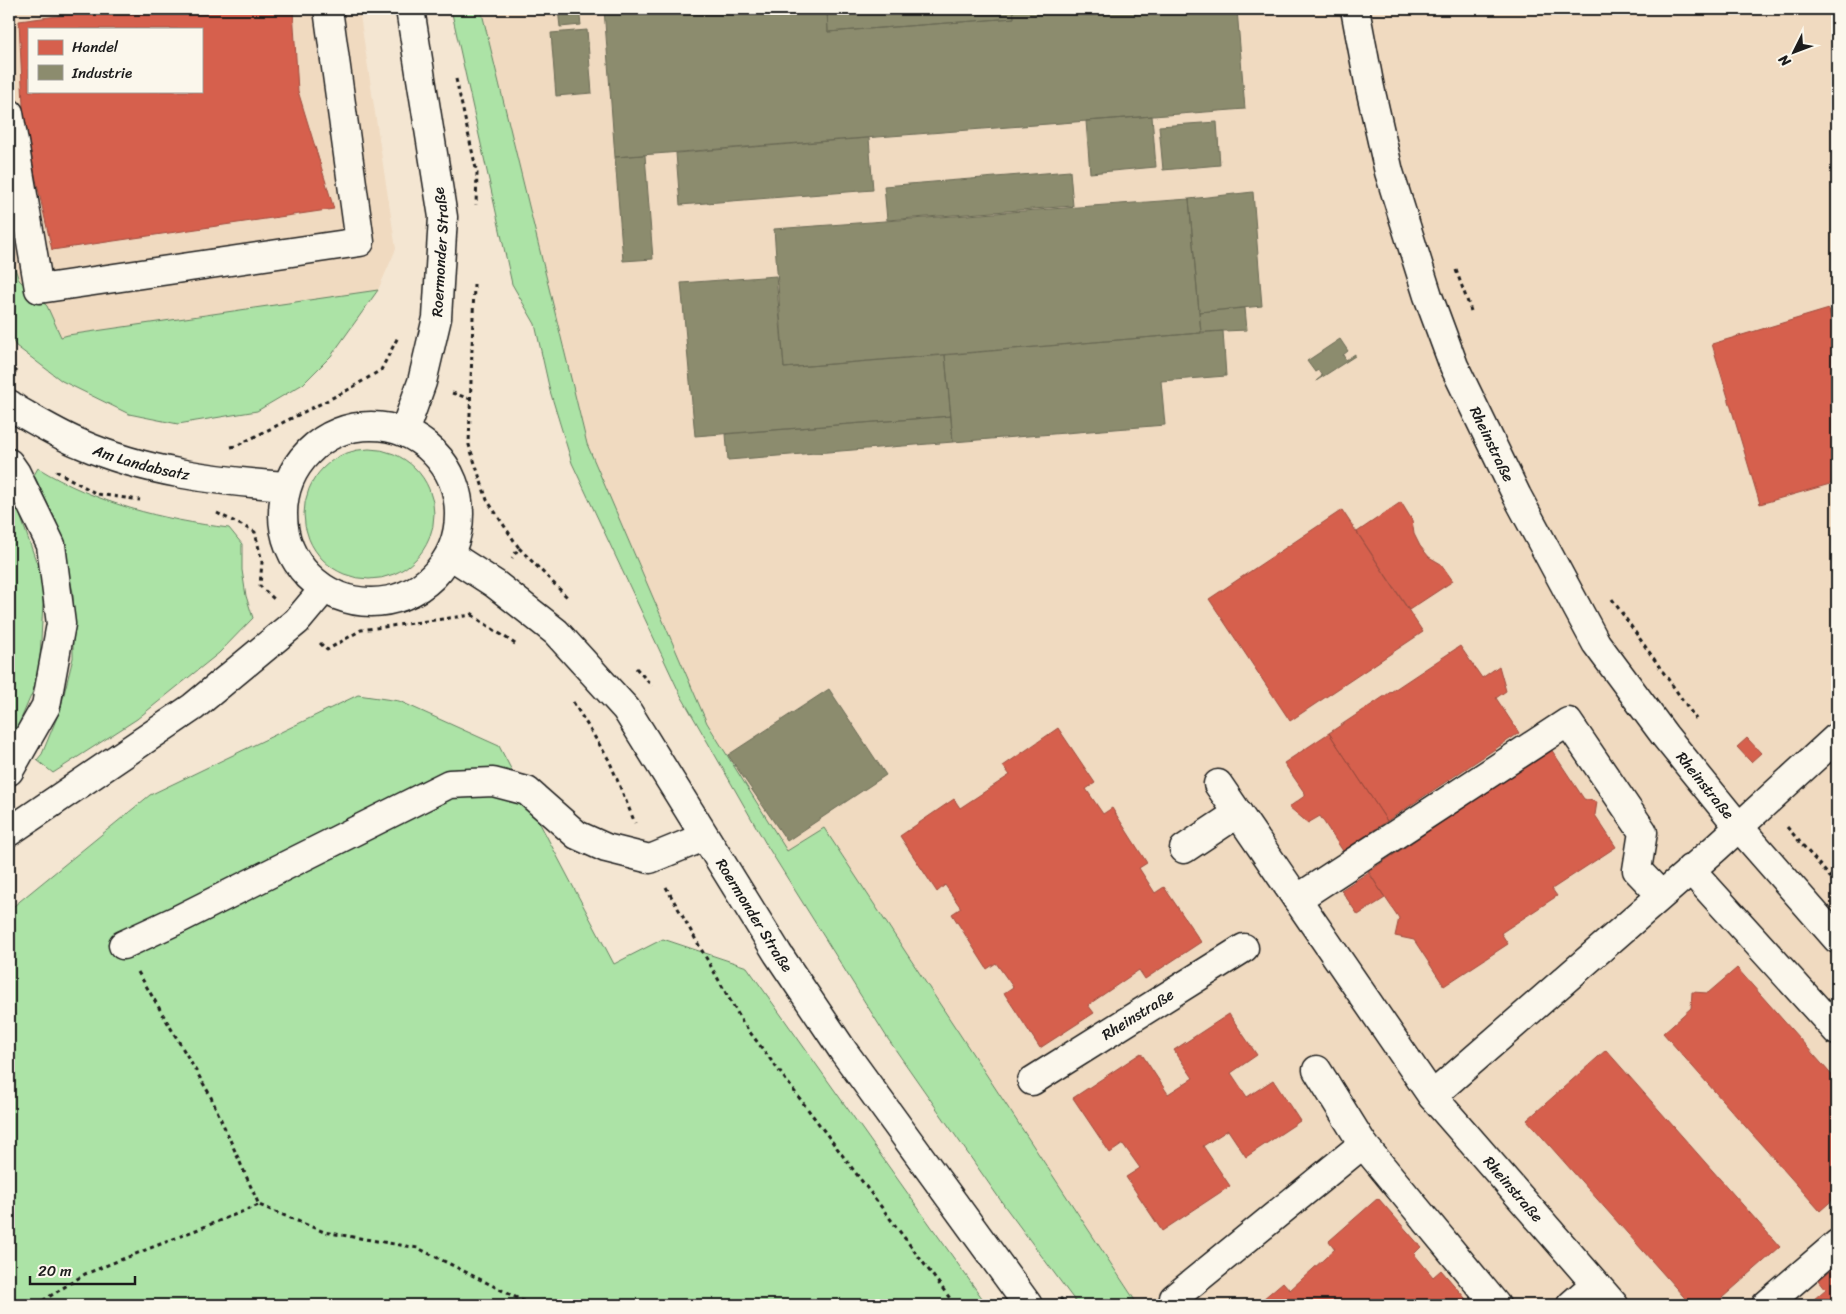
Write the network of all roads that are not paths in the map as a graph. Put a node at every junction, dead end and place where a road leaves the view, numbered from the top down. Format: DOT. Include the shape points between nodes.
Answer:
graph roads {
  1 [pos="328,9"];
  2 [pos="410,9"];
  3 [pos="1355,9"];
  4 [pos="9,113"];
  5 [pos="9,404"];
  6 [pos="404,432"];
  7 [pos="12,468"];
  8 [pos="286,486"];
  9 [pos="450,555"];
  10 [pos="323,590"];
  11 [pos="1837,737"];
  12 [pos="9,771"];
  13 [pos="1218,784"];
  14 [pos="1238,813"];
  15 [pos="1738,826"];
  16 [pos="9,832"];
  17 [pos="704,837"];
  18 [pos="1184,849"];
  19 [pos="1690,869"];
  20 [pos="1661,895"];
  21 [pos="1297,899"];
  22 [pos="1837,938"];
  23 [pos="123,945"];
  24 [pos="1244,948"];
  25 [pos="1837,1031"];
  26 [pos="1318,1070"];
  27 [pos="1032,1081"];
  28 [pos="1432,1096"];
  29 [pos="1363,1144"];
  30 [pos="1837,1244"];
  31 [pos="1595,1284"];
  32 [pos="1174,1298"];
  33 [pos="1028,1305"];
  34 [pos="1496,1305"];
  35 [pos="1570,1305"];
  36 [pos="1614,1305"];
  37 [pos="1766,1305"];
  1 -- 4 [label="main road" via="360,242 39,289"];
  2 -- 6 [label="main road, Roermonder Straße" via="443,217 437,318 422,382"];
  3 -- 15 [label="main road, Rheinstraße" via="1389,172 1454,366 1517,496 1596,643"];
  5 -- 8 [label="main road, Am Landabsatz" via="81,444 144,466 231,482"];
  6 -- 8 [label="main road" via="376,426 338,433 321,441 299,461"];
  6 -- 9 [label="main road" via="429,448 448,470 458,498 459,527"];
  7 -- 12 [label="main road" via="52,545 61,624 46,706"];
  8 -- 10 [label="main road" via="282,516 287,544 301,570"];
  9 -- 10 [label="main road" via="433,578 408,595 380,603 351,601"];
  9 -- 17 [label="main road, Roermonder Straße" via="495,584 556,632 626,710"];
  10 -- 16 [label="main road" via="298,622 192,707"];
  11 -- 15 [label="main road, Rheinstraße"];
  13 -- 14 [label="main road, Rheinstraße"];
  14 -- 18 [label="main road"];
  14 -- 21 [label="main road, Rheinstraße"];
  15 -- 19 [label="main road, Rheinstraße"];
  15 -- 22 [label="main road, Rheinstraße"];
  17 -- 23 [label="main road" via="650,859 606,848 577,835 527,791 493,782 449,784"];
  17 -- 33 [label="main road, Roermonder Straße" via="844,1052"];
  19 -- 20 [label="main road, Rheinstraße"];
  19 -- 25 [label="main road"];
  20 -- 21 [label="main road" via="1637,870 1643,832 1568,722"];
  20 -- 28 [label="main road, Rheinstraße"];
  21 -- 28 [label="main road, Rheinstraße"];
  24 -- 27 [label="main road, Rheinstraße"];
  26 -- 29 [label="main road"];
  28 -- 31 [label="main road, Rheinstraße"];
  29 -- 32 [label="main road"];
  29 -- 34 [label="main road"];
  30 -- 37 [label="main road"];
  31 -- 35 [label="main road"];
  31 -- 36 [label="main road, Rheinstraße"];
}
